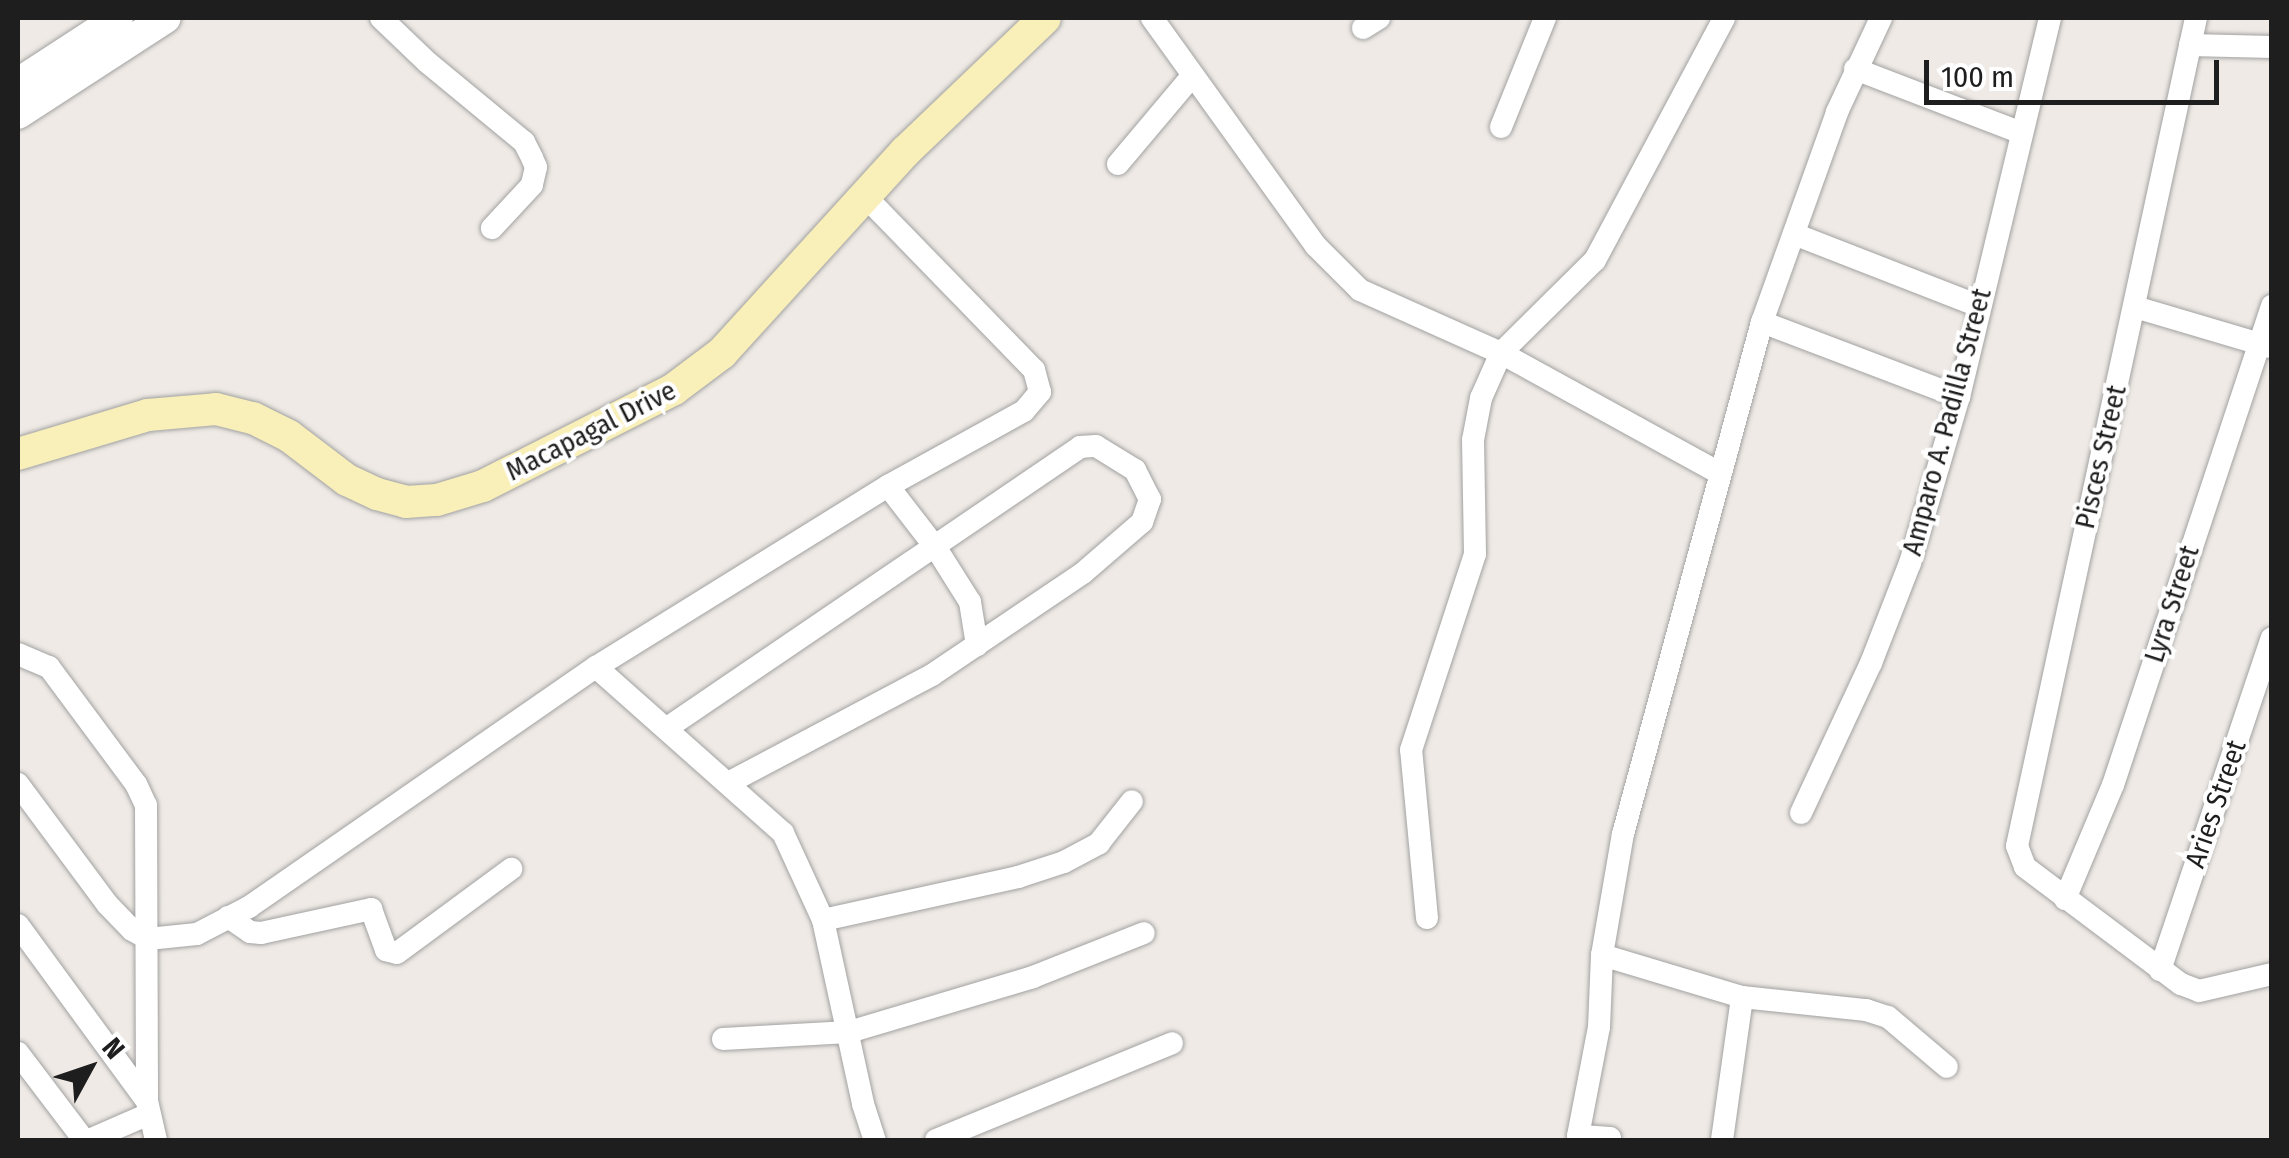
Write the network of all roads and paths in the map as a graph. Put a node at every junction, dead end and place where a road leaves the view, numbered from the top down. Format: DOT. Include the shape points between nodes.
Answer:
graph roads {
  1 [pos="118,18"];
  2 [pos="166,18"];
  3 [pos="381,18"];
  4 [pos="1045,18"];
  5 [pos="1152,18"];
  6 [pos="1546,18"];
  7 [pos="1724,18"];
  8 [pos="1882,18"];
  9 [pos="2050,18"];
  10 [pos="2196,18"];
  11 [pos="2190,46"];
  12 [pos="2272,47"];
  13 [pos="1854,69"];
  14 [pos="1193,75"];
  15 [pos="18,82"];
  16 [pos="18,114"];
  17 [pos="1500,126"];
  18 [pos="2019,132"];
  19 [pos="1118,164"];
  20 [pos="866,196"];
  21 [pos="492,228"];
  22 [pos="1794,234"];
  23 [pos="1979,306"];
  24 [pos="2272,306"];
  25 [pos="2134,307"];
  26 [pos="1762,322"];
  27 [pos="2266,345"];
  28 [pos="1501,353"];
  29 [pos="1958,397"];
  30 [pos="18,454"];
  31 [pos="1720,473"];
  32 [pos="888,486"];
  33 [pos="936,548"];
  34 [pos="2272,638"];
  35 [pos="977,646"];
  36 [pos="18,654"];
  37 [pos="596,667"];
  38 [pos="667,728"];
  39 [pos="730,782"];
  40 [pos="18,784"];
  41 [pos="1132,800"];
  42 [pos="1801,813"];
  43 [pos="512,869"];
  44 [pos="2064,899"];
  45 [pos="228,918"];
  46 [pos="1427,918"];
  47 [pos="824,920"];
  48 [pos="18,926"];
  49 [pos="1144,933"];
  50 [pos="148,939"];
  51 [pos="1602,954"];
  52 [pos="2160,970"];
  53 [pos="2272,974"];
  54 [pos="1742,997"];
  55 [pos="849,1032"];
  56 [pos="723,1039"];
  57 [pos="1172,1043"];
  58 [pos="18,1053"];
  59 [pos="1947,1067"];
  60 [pos="148,1108"];
  61 [pos="1610,1138"];
  62 [pos="87,1140"];
  63 [pos="156,1140"];
  64 [pos="875,1140"];
  65 [pos="936,1140"];
  66 [pos="1722,1140"];
  1 -- 15 [label="street"];
  2 -- 16 [label="street"];
  3 -- 21 [label="street" via="524,142 536,167 532,185"];
  4 -- 20 [label="main road, Macapagal Drive"];
  5 -- 14 [label="street"];
  6 -- 17 [label="street"];
  7 -- 28 [label="street" via="1595,260"];
  8 -- 13 [label="street"];
  9 -- 18 [label="street, Amparo A. Padilla Street"];
  10 -- 11 [label="street, Pisces Street"];
  11 -- 12 [label="street"];
  11 -- 25 [label="street, Pisces Street"];
  13 -- 18 [label="street"];
  13 -- 22 [label="street"];
  14 -- 19 [label="street"];
  14 -- 28 [label="street" via="1316,246 1360,290"];
  18 -- 23 [label="street, Amparo A. Padilla Street"];
  20 -- 30 [label="main road, Macapagal Drive" via="695,376 468,491 406,502 377,494 346,480 289,436 216,409 148,415"];
  20 -- 32 [label="street" via="1003,335 1040,382 1024,411"];
  22 -- 23 [label="street"];
  22 -- 26 [label="street"];
  23 -- 29 [label="street, Amparo A. Padilla Street"];
  24 -- 27 [label="street, Lyra Street"];
  25 -- 27 [label="street"];
  25 -- 44 [label="street, Pisces Street" via="2017,846 2025,867"];
  26 -- 29 [label="street"];
  26 -- 31 [label="street"];
  27 -- 44 [label="street, Lyra Street" via="2113,785"];
  28 -- 31 [label="street"];
  28 -- 46 [label="street" via="1481,398 1473,440 1474,554 1411,750"];
  29 -- 42 [label="street, Amparo A. Padilla Street" via="1910,563"];
  31 -- 51 [label="street" via="1624,834"];
  32 -- 33 [label="street"];
  32 -- 37 [label="street"];
  33 -- 35 [label="street" via="970,602"];
  33 -- 35 [label="street" via="1080,447 1096,446 1118,458 1146,486 1150,498 1142,522 1083,573"];
  33 -- 38 [label="street"];
  34 -- 52 [label="street, Aries Street"];
  35 -- 39 [label="street"];
  36 -- 50 [label="street" via="48,668 142,794"];
  37 -- 38 [label="street"];
  37 -- 45 [label="street"];
  38 -- 39 [label="street"];
  39 -- 47 [label="street" via="783,833"];
  40 -- 50 [label="street" via="107,904"];
  41 -- 47 [label="street" via="1099,842 1064,862"];
  43 -- 45 [label="street" via="397,953 386,950 371,909 260,933"];
  44 -- 52 [label="street"];
  45 -- 50 [label="street" via="197,934"];
  47 -- 55 [label="street"];
  48 -- 60 [label="street"];
  49 -- 55 [label="street" via="1033,977"];
  50 -- 60 [label="street"];
  51 -- 54 [label="street"];
  51 -- 61 [label="street" via="1598,1027 1578,1136"];
  52 -- 53 [label="street" via="2198,991"];
  54 -- 59 [label="street" via="1888,1017"];
  54 -- 66 [label="street"];
  55 -- 56 [label="street"];
  55 -- 64 [label="street"];
  57 -- 65 [label="street"];
  58 -- 62 [label="street"];
  60 -- 62 [label="street"];
  60 -- 63 [label="street"];
}
